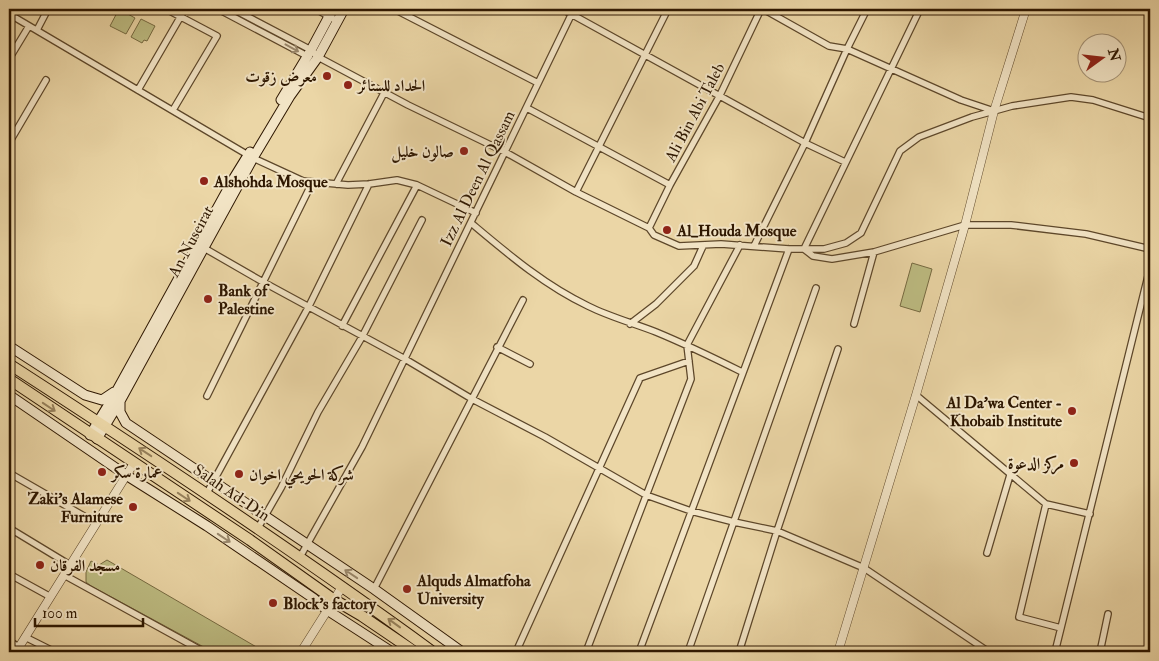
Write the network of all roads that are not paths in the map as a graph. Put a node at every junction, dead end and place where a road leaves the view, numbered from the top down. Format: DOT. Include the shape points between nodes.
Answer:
graph roads {
  1 [pos="48,9"];
  2 [pos="166,9"];
  3 [pos="185,9"];
  4 [pos="218,9"];
  5 [pos="234,9"];
  6 [pos="316,9"];
  7 [pos="344,9"];
  8 [pos="394,9"];
  9 [pos="562,9"];
  10 [pos="668,9"];
  11 [pos="762,9"];
  12 [pos="867,9"];
  13 [pos="920,9"];
  14 [pos="1026,9"];
  15 [pos="573,11"];
  16 [pos="331,12"];
  17 [pos="9,14"];
  18 [pos="180,16"];
  19 [pos="337,21"];
  20 [pos="29,26"];
  21 [pos="37,30"];
  22 [pos="847,49"];
  23 [pos="309,54"];
  24 [pos="646,55"];
  25 [pos="318,57"];
  26 [pos="9,59"];
  27 [pos="892,68"];
  28 [pos="46,80"];
  29 [pos="538,83"];
  30 [pos="138,90"];
  31 [pos="384,93"];
  32 [pos="720,95"];
  33 [pos="527,108"];
  34 [pos="173,110"];
  35 [pos="994,111"];
  36 [pos="1150,118"];
  37 [pos="9,128"];
  38 [pos="15,131"];
  39 [pos="9,143"];
  40 [pos="806,143"];
  41 [pos="598,147"];
  42 [pos="505,152"];
  43 [pos="250,157"];
  44 [pos="845,162"];
  45 [pos="312,183"];
  46 [pos="336,184"];
  47 [pos="369,184"];
  48 [pos="670,185"];
  49 [pos="417,186"];
  50 [pos="576,192"];
  51 [pos="476,213"];
  52 [pos="422,220"];
  53 [pos="471,223"];
  54 [pos="965,225"];
  55 [pos="649,228"];
  56 [pos="740,245"];
  57 [pos="703,246"];
  58 [pos="754,246"];
  59 [pos="204,248"];
  60 [pos="789,249"];
  61 [pos="804,249"];
  62 [pos="1150,249"];
  63 [pos="874,252"];
  64 [pos="1150,268"];
  65 [pos="263,282"];
  66 [pos="816,288"];
  67 [pos="523,300"];
  68 [pos="309,306"];
  69 [pos="630,324"];
  70 [pos="854,324"];
  71 [pos="342,326"];
  72 [pos="362,337"];
  73 [pos="687,345"];
  74 [pos="9,346"];
  75 [pos="497,347"];
  76 [pos="838,350"];
  77 [pos="405,359"];
  78 [pos="689,360"];
  79 [pos="9,364"];
  80 [pos="530,364"];
  81 [pos="742,372"];
  82 [pos="9,379"];
  83 [pos="119,386"];
  84 [pos="9,394"];
  85 [pos="916,395"];
  86 [pos="207,396"];
  87 [pos="472,399"];
  88 [pos="120,401"];
  89 [pos="102,424"];
  90 [pos="94,437"];
  91 [pos="134,463"];
  92 [pos="600,468"];
  93 [pos="9,473"];
  94 [pos="1010,475"];
  95 [pos="126,476"];
  96 [pos="213,482"];
  97 [pos="207,493"];
  98 [pos="646,495"];
  99 [pos="1046,504"];
  100 [pos="691,511"];
  101 [pos="1090,514"];
  102 [pos="264,517"];
  103 [pos="734,522"];
  104 [pos="96,523"];
  105 [pos="9,528"];
  106 [pos="258,528"];
  107 [pos="777,531"];
  108 [pos="307,544"];
  109 [pos="987,553"];
  110 [pos="300,557"];
  111 [pos="70,565"];
  112 [pos="864,568"];
  113 [pos="9,574"];
  114 [pos="64,575"];
  115 [pos="342,587"];
  116 [pos="374,588"];
  117 [pos="50,596"];
  118 [pos="333,599"];
  119 [pos="327,610"];
  120 [pos="1108,614"];
  121 [pos="1061,628"];
  122 [pos="25,637"];
  123 [pos="9,641"];
  124 [pos="17,649"];
  125 [pos="55,652"];
  126 [pos="204,652"];
  127 [pos="301,652"];
  128 [pos="392,652"];
  129 [pos="415,652"];
  130 [pos="434,652"];
  131 [pos="462,652"];
  132 [pos="516,652"];
  133 [pos="586,652"];
  134 [pos="639,652"];
  135 [pos="688,652"];
  136 [pos="739,652"];
  137 [pos="838,652"];
  138 [pos="996,652"];
  139 [pos="1055,652"];
  140 [pos="1100,652"];
  1 -- 21 [label="street"];
  2 -- 18 [label="street"];
  3 -- 18 [label="street"];
  4 -- 23 [label="street, one-way"];
  5 -- 23 [label="street"];
  6 -- 16 [label="street"];
  7 -- 19 [label="main road, An Nuseirat"];
  8 -- 29 [label="street"];
  9 -- 15 [label="street"];
  10 -- 24 [label="street"];
  11 -- 22 [label="street" via="829,46"];
  11 -- 32 [label="street, Ali Bin Abi Taleb"];
  12 -- 22 [label="street"];
  13 -- 27 [label="street"];
  14 -- 35 [label="street"];
  15 -- 24 [label="street"];
  15 -- 29 [label="street, Izz Al Deen Al Qassam"];
  16 -- 19 [label="street"];
  16 -- 23 [label="main road, An Nuseirat"];
  17 -- 20 [label="street"];
  18 -- 30 [label="street"];
  18 -- 34 [label="street" via="217,36"];
  19 -- 25 [label="main road, An Nuseirat"];
  20 -- 21 [label="street"];
  20 -- 26 [label="street"];
  21 -- 30 [label="street"];
  22 -- 27 [label="street"];
  22 -- 40 [label="street"];
  23 -- 25 [label="street"];
  23 -- 43 [label="main road, An Nuseirat"];
  24 -- 32 [label="street"];
  24 -- 41 [label="street"];
  25 -- 31 [label="street"];
  25 -- 43 [label="main road, An Nuseirat"];
  27 -- 35 [label="street"];
  27 -- 44 [label="street"];
  28 -- 38 [label="street"];
  29 -- 33 [label="street, Izz Al Deen Al Qassam"];
  30 -- 34 [label="street"];
  31 -- 42 [label="street"];
  31 -- 46 [label="street"];
  32 -- 40 [label="street"];
  32 -- 48 [label="street, Ali Bin Abi Taleb"];
  33 -- 41 [label="street"];
  33 -- 42 [label="street, Izz Al Deen Al Qassam"];
  34 -- 43 [label="street"];
  35 -- 36 [label="street" via="1070,97 1093,100"];
  35 -- 54 [label="street"];
  35 -- 61 [label="street" via="918,137 900,151 861,233 824,249"];
  37 -- 38 [label="street"];
  38 -- 39 [label="street"];
  40 -- 44 [label="street"];
  40 -- 58 [label="street"];
  41 -- 48 [label="street"];
  41 -- 50 [label="street"];
  42 -- 50 [label="street"];
  42 -- 51 [label="street, Izz Al Deen Al Qassam"];
  43 -- 45 [label="street"];
  43 -- 59 [label="main road, An Nuseirat"];
  43 -- 83 [label="main road, An Nuseirat" via="234,178"];
  44 -- 61 [label="street"];
  45 -- 46 [label="street"];
  45 -- 65 [label="street"];
  46 -- 47 [label="street"];
  47 -- 49 [label="street" via="397,180"];
  47 -- 68 [label="street"];
  48 -- 55 [label="street, Ali Bin Abi Taleb"];
  49 -- 51 [label="street"];
  49 -- 71 [label="street"];
  50 -- 55 [label="street"];
  51 -- 53 [label="street, Izz Al Deen Al Qassam"];
  52 -- 72 [label="street"];
  53 -- 69 [label="street" via="534,275 587,306"];
  53 -- 77 [label="street, Izz Al Deen Al Qassam"];
  54 -- 62 [label="street" via="1011,225 1086,234"];
  54 -- 63 [label="street"];
  54 -- 85 [label="street"];
  55 -- 57 [label="street" via="654,235 679,246"];
  56 -- 57 [label="street"];
  56 -- 58 [label="street"];
  56 -- 73 [label="street"];
  57 -- 69 [label="street" via="694,266 656,304"];
  58 -- 60 [label="street"];
  59 -- 65 [label="street"];
  59 -- 88 [label="main road, An Nuseirat"];
  60 -- 61 [label="street"];
  60 -- 81 [label="street"];
  61 -- 63 [label="street" via="813,256 832,259"];
  63 -- 70 [label="street"];
  64 -- 101 [label="street"];
  65 -- 68 [label="street"];
  65 -- 86 [label="street"];
  66 -- 103 [label="street"];
  67 -- 75 [label="street"];
  68 -- 71 [label="street"];
  68 -- 96 [label="street"];
  69 -- 73 [label="street"];
  71 -- 72 [label="street"];
  72 -- 77 [label="street"];
  72 -- 102 [label="street" via="318,412"];
  73 -- 78 [label="street"];
  73 -- 81 [label="street"];
  74 -- 83 [label="main road" via="91,398 105,398"];
  75 -- 80 [label="street"];
  75 -- 87 [label="street"];
  76 -- 107 [label="street"];
  77 -- 87 [label="street"];
  77 -- 108 [label="street, Izz Al Deen Al Qassam" via="362,447"];
  78 -- 92 [label="street" via="640,378"];
  78 -- 98 [label="street" via="691,379"];
  79 -- 89 [label="highway, Salah Ad-Din"];
  81 -- 100 [label="street"];
  82 -- 90 [label="highway, Salah Ad-Din, one-way"];
  83 -- 89 [label="main road, An Nuseirat"];
  84 -- 95 [label="main road"];
  85 -- 94 [label="street"];
  85 -- 112 [label="street"];
  87 -- 92 [label="street"];
  87 -- 116 [label="street"];
  88 -- 89 [label="main road, An Nuseirat"];
  88 -- 96 [label="main road" via="120,412 126,423"];
  89 -- 90 [label="main road, An Nuseirat"];
  97 -- 89 [label="highway, Salah Ad-Din, one-way"];
  90 -- 91 [label="highway, Salah Ad-Din"];
  91 -- 95 [label="street"];
  91 -- 118 [label="highway, Salah Ad-Din, one-way"];
  92 -- 98 [label="street"];
  92 -- 132 [label="street"];
  93 -- 104 [label="street"];
  94 -- 99 [label="street"];
  94 -- 109 [label="street"];
  95 -- 104 [label="street"];
  95 -- 119 [label="main road, one-way" via="207,526"];
  96 -- 97 [label="street"];
  96 -- 102 [label="main road"];
  97 -- 106 [label="highway, Salah Ad-Din"];
  98 -- 100 [label="street"];
  98 -- 133 [label="street"];
  99 -- 101 [label="street"];
  99 -- 121 [label="street" via="1019,617"];
  100 -- 103 [label="street"];
  100 -- 134 [label="street"];
  101 -- 121 [label="street"];
  102 -- 106 [label="street"];
  102 -- 108 [label="main road"];
  103 -- 107 [label="street"];
  103 -- 135 [label="street"];
  104 -- 111 [label="street"];
  105 -- 111 [label="street"];
  106 -- 110 [label="highway, Salah Ad-Din"];
  107 -- 112 [label="street"];
  107 -- 136 [label="street"];
  108 -- 110 [label="street, Izz Al Deen Al Qassam"];
  116 -- 108 [label="main road, one-way"];
  110 -- 115 [label="highway, Salah Ad-Din"];
  111 -- 114 [label="street"];
  112 -- 137 [label="street"];
  112 -- 138 [label="street" via="986,650"];
  113 -- 117 [label="street"];
  114 -- 117 [label="street"];
  114 -- 126 [label="street"];
  115 -- 118 [label="street"];
  130 -- 115 [label="highway, Salah Ad-Din, one-way"];
  116 -- 131 [label="main road"];
  117 -- 122 [label="street"];
  118 -- 119 [label="street"];
  118 -- 129 [label="highway, Salah Ad-Din"];
  119 -- 127 [label="street"];
  119 -- 128 [label="main road"];
  120 -- 140 [label="street"];
  121 -- 139 [label="street"];
  122 -- 124 [label="street"];
  122 -- 125 [label="street"];
  123 -- 124 [label="street"];
}
